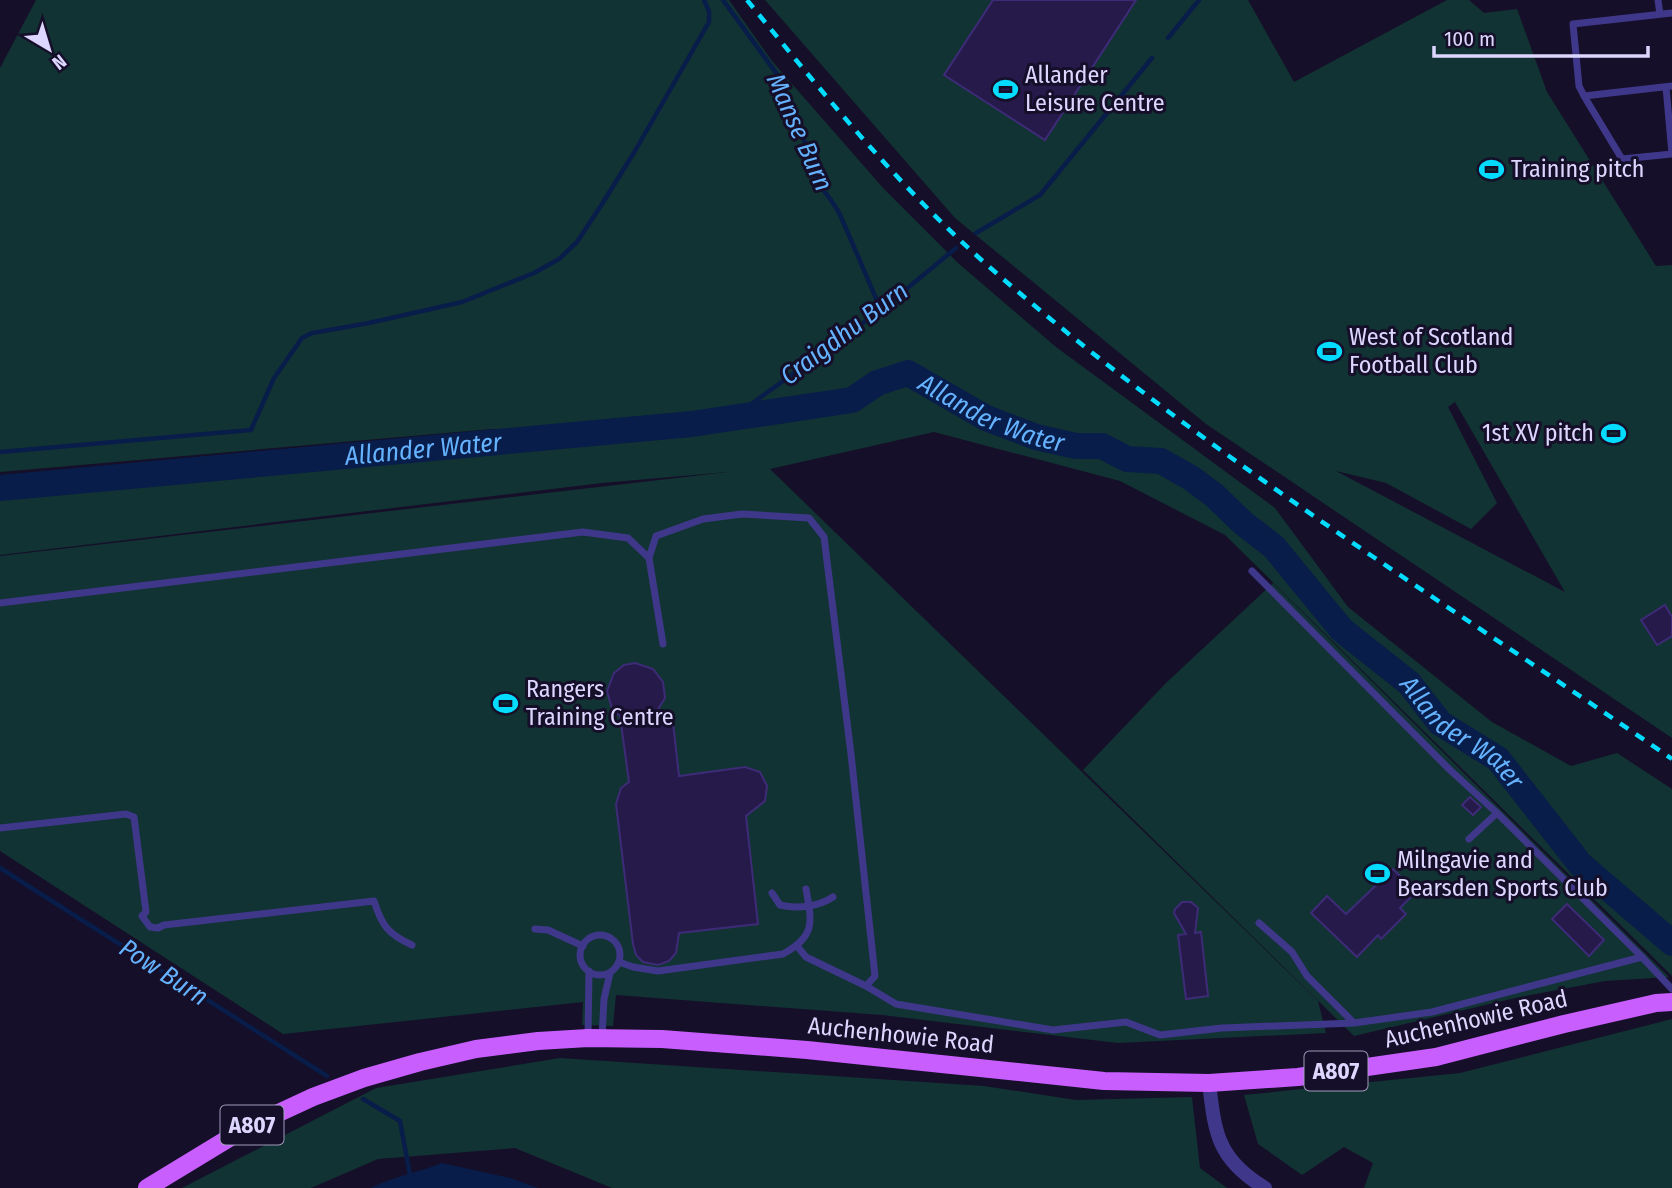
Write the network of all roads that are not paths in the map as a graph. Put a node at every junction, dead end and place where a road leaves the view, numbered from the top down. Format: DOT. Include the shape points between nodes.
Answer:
graph roads {
  1 [pos="1658,0"];
  2 [pos="1672,13"];
  3 [pos="1660,14"];
  4 [pos="1669,87"];
  5 [pos="1584,96"];
  6 [pos="649,558"];
  7 [pos="1252,571"];
  8 [pos="0,603"];
  9 [pos="663,644"];
  10 [pos="1497,813"];
  11 [pos="0,828"];
  12 [pos="1469,839"];
  13 [pos="806,889"];
  14 [pos="772,893"];
  15 [pos="834,897"];
  16 [pos="809,906"];
  17 [pos="1259,923"];
  18 [pos="535,929"];
  19 [pos="412,945"];
  20 [pos="583,946"];
  21 [pos="797,946"];
  22 [pos="1642,957"];
  23 [pos="619,962"];
  24 [pos="589,971"];
  25 [pos="610,973"];
  26 [pos="866,986"];
  27 [pos="1672,989"];
  28 [pos="1672,1002"];
  29 [pos="1354,1023"];
  30 [pos="595,1038"];
  31 [pos="1209,1083"];
  32 [pos="147,1188"];
  33 [pos="1265,1188"];
  1 -- 3 [label="lane"];
  2 -- 3 [label="lane"];
  3 -- 5 [label="lane" via="1573,24"];
  4 -- 5 [label="lane"];
  4 -- 5 [label="lane" via="1672,154 1622,159"];
  6 -- 8 [label="lane" via="628,538 583,532"];
  6 -- 9 [label="lane"];
  6 -- 26 [label="lane" via="656,536 702,519 742,514 809,518 824,537 875,975"];
  7 -- 10 [label="lane"];
  10 -- 12 [label="lane"];
  10 -- 22 [label="lane"];
  11 -- 19 [label="lane" via="126,814 134,817 146,912 142,916 150,926 374,901 380,922 394,937"];
  13 -- 16 [label="lane"];
  14 -- 16 [label="lane" via="779,905"];
  15 -- 16 [label="lane"];
  16 -- 21 [label="lane" via="812,922"];
  17 -- 29 [label="lane" via="1292,952 1307,976"];
  18 -- 20 [label="lane"];
  20 -- 23 [label="lane" via="594,937 608,937 619,947"];
  20 -- 24 [label="lane" via="582,963"];
  21 -- 23 [label="lane" via="783,954 658,971"];
  21 -- 26 [label="lane" via="806,957"];
  22 -- 27 [label="lane"];
  22 -- 29 [label="lane" via="1432,1013"];
  23 -- 25 [label="lane"];
  24 -- 25 [label="lane"];
  24 -- 30 [label="lane"];
  25 -- 30 [label="lane"];
  26 -- 29 [label="lane" via="896,1004 1053,1030 1126,1022 1160,1035"];
  28 -- 31 [label="main road, Auchenhowie Road / A807" via="1436,1057 1297,1077"];
  30 -- 31 [label="main road, Auchenhowie Road / A807" via="807,1050 1104,1082"];
  30 -- 32 [label="main road, Auchenhowie Road / A807" via="476,1049 364,1078 244,1129"];
  31 -- 33 [label="street" via="1217,1136 1232,1163"];
}
